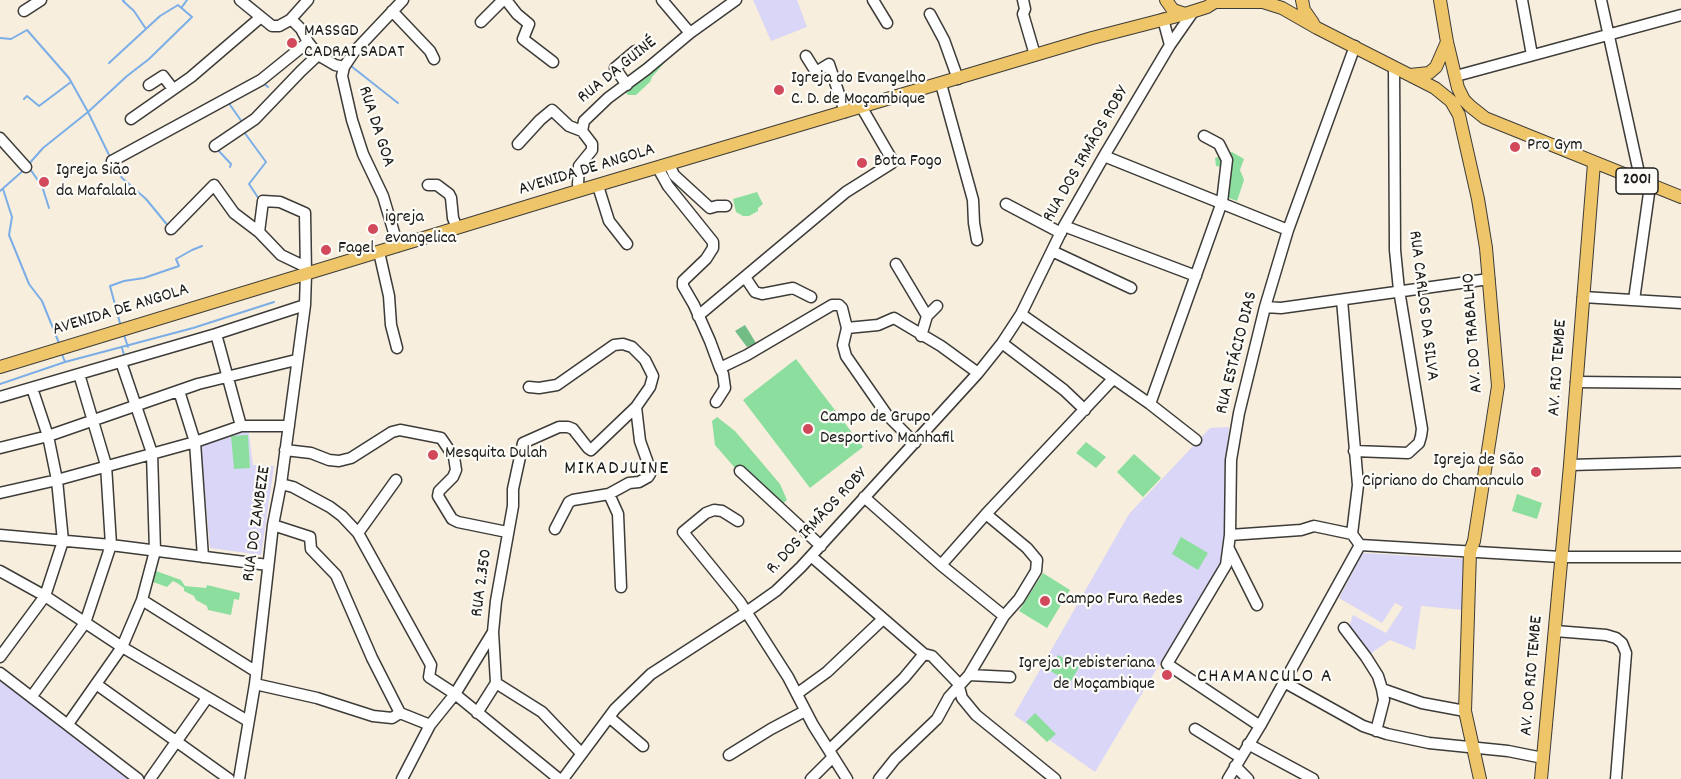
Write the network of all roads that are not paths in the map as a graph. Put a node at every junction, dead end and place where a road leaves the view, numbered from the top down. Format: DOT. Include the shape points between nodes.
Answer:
graph roads {
  1 [pos="41,0"];
  2 [pos="240,0"];
  3 [pos="308,0"];
  4 [pos="403,0"];
  5 [pos="504,0"];
  6 [pos="662,0"];
  7 [pos="736,0"];
  8 [pos="873,0"];
  9 [pos="1023,0"];
  10 [pos="1164,0"];
  11 [pos="1302,0"];
  12 [pos="1440,0"];
  13 [pos="1522,0"];
  14 [pos="1601,0"];
  15 [pos="1217,1"];
  16 [pos="24,11"];
  17 [pos="392,11"];
  18 [pos="1189,13"];
  19 [pos="930,14"];
  20 [pos="1681,15"];
  21 [pos="261,17"];
  22 [pos="1163,19"];
  23 [pos="290,20"];
  24 [pos="482,22"];
  25 [pos="887,23"];
  26 [pos="1317,28"];
  27 [pos="690,33"];
  28 [pos="1608,34"];
  29 [pos="308,42"];
  30 [pos="1447,42"];
  31 [pos="1170,45"];
  32 [pos="1355,46"];
  33 [pos="635,51"];
  34 [pos="1035,55"];
  35 [pos="1532,55"];
  36 [pos="806,56"];
  37 [pos="321,57"];
  38 [pos="434,59"];
  39 [pos="553,62"];
  40 [pos="344,67"];
  41 [pos="1394,68"];
  42 [pos="1407,75"];
  43 [pos="1456,76"];
  44 [pos="958,79"];
  45 [pos="941,84"];
  46 [pos="149,85"];
  47 [pos="627,85"];
  48 [pos="173,89"];
  49 [pos="343,89"];
  50 [pos="1457,101"];
  51 [pos="862,108"];
  52 [pos="845,112"];
  53 [pos="1485,118"];
  54 [pos="131,119"];
  55 [pos="582,131"];
  56 [pos="1204,136"];
  57 [pos="0,138"];
  58 [pos="1464,138"];
  59 [pos="518,144"];
  60 [pos="215,146"];
  61 [pos="1104,156"];
  62 [pos="112,161"];
  63 [pos="1594,163"];
  64 [pos="664,166"];
  65 [pos="26,167"];
  66 [pos="1645,184"];
  67 [pos="428,185"];
  68 [pos="598,186"];
  69 [pos="581,190"];
  70 [pos="1681,198"];
  71 [pos="1222,202"];
  72 [pos="1006,204"];
  73 [pos="726,206"];
  74 [pos="457,228"];
  75 [pos="171,229"];
  76 [pos="1063,229"];
  77 [pos="1288,230"];
  78 [pos="259,232"];
  79 [pos="977,240"];
  80 [pos="627,244"];
  81 [pos="398,246"];
  82 [pos="1052,250"];
  83 [pos="379,252"];
  84 [pos="896,264"];
  85 [pos="306,270"];
  86 [pos="1196,276"];
  87 [pos="745,277"];
  88 [pos="1489,279"];
  89 [pos="1131,288"];
  90 [pos="1399,290"];
  91 [pos="811,297"];
  92 [pos="1583,297"];
  93 [pos="1342,300"];
  94 [pos="1634,300"];
  95 [pos="1681,303"];
  96 [pos="305,305"];
  97 [pos="937,306"];
  98 [pos="1265,307"];
  99 [pos="699,316"];
  100 [pos="927,316"];
  101 [pos="1020,316"];
  102 [pos="847,328"];
  103 [pos="216,334"];
  104 [pos="921,336"];
  105 [pos="1002,343"];
  106 [pos="397,348"];
  107 [pos="296,360"];
  108 [pos="121,362"];
  109 [pos="0,367"];
  110 [pos="720,368"];
  111 [pos="978,373"];
  112 [pos="79,374"];
  113 [pos="228,376"];
  114 [pos="1113,379"];
  115 [pos="1576,382"];
  116 [pos="1681,383"];
  117 [pos="529,387"];
  118 [pos="32,388"];
  119 [pos="179,391"];
  120 [pos="0,397"];
  121 [pos="716,402"];
  122 [pos="1150,404"];
  123 [pos="136,406"];
  124 [pos="636,407"];
  125 [pos="1085,410"];
  126 [pos="94,420"];
  127 [pos="241,426"];
  128 [pos="289,426"];
  129 [pos="48,436"];
  130 [pos="1196,440"];
  131 [pos="195,442"];
  132 [pos="915,443"];
  133 [pos="0,448"];
  134 [pos="285,450"];
  135 [pos="1354,452"];
  136 [pos="152,453"];
  137 [pos="1681,462"];
  138 [pos="106,465"];
  139 [pos="1570,465"];
  140 [pos="740,471"];
  141 [pos="57,480"];
  142 [pos="396,480"];
  143 [pos="281,484"];
  144 [pos="0,493"];
  145 [pos="609,494"];
  146 [pos="864,497"];
  147 [pos="986,514"];
  148 [pos="738,521"];
  149 [pos="273,525"];
  150 [pos="555,529"];
  151 [pos="507,532"];
  152 [pos="358,533"];
  153 [pos="1352,534"];
  154 [pos="0,535"];
  155 [pos="1230,535"];
  156 [pos="63,541"];
  157 [pos="111,545"];
  158 [pos="1360,545"];
  159 [pos="820,546"];
  160 [pos="1472,546"];
  161 [pos="1229,549"];
  162 [pos="155,551"];
  163 [pos="811,556"];
  164 [pos="1561,556"];
  165 [pos="203,557"];
  166 [pos="1681,557"];
  167 [pos="268,565"];
  168 [pos="941,565"];
  169 [pos="1,574"];
  170 [pos="1559,576"];
  171 [pos="621,587"];
  172 [pos="45,596"];
  173 [pos="142,600"];
  174 [pos="1257,605"];
  175 [pos="746,612"];
  176 [pos="1004,616"];
  177 [pos="884,619"];
  178 [pos="85,623"];
  179 [pos="1344,628"];
  180 [pos="1555,631"];
  181 [pos="493,632"];
  182 [pos="122,647"];
  183 [pos="924,654"];
  184 [pos="0,657"];
  185 [pos="255,671"];
  186 [pos="0,673"];
  187 [pos="969,675"];
  188 [pos="1010,677"];
  189 [pos="496,682"];
  190 [pos="1284,682"];
  191 [pos="96,684"];
  192 [pos="255,684"];
  193 [pos="959,686"];
  194 [pos="1382,689"];
  195 [pos="798,693"];
  196 [pos="455,694"];
  197 [pos="32,696"];
  198 [pos="207,698"];
  199 [pos="805,711"];
  200 [pos="1465,711"];
  201 [pos="400,713"];
  202 [pos="477,713"];
  203 [pos="609,717"];
  204 [pos="248,721"];
  205 [pos="68,724"];
  206 [pos="430,725"];
  207 [pos="1260,726"];
  208 [pos="1195,729"];
  209 [pos="1376,731"];
  210 [pos="177,741"];
  211 [pos="1248,744"];
  212 [pos="643,746"];
  213 [pos="1472,747"];
  214 [pos="581,753"];
  215 [pos="831,753"];
  216 [pos="729,755"];
  217 [pos="1543,758"];
  218 [pos="1237,761"];
  219 [pos="566,778"];
  220 [pos="138,779"];
  221 [pos="150,779"];
  222 [pos="229,779"];
  223 [pos="239,779"];
  224 [pos="402,779"];
  225 [pos="812,779"];
  226 [pos="847,779"];
  227 [pos="879,779"];
  228 [pos="1055,779"];
  229 [pos="1228,779"];
  230 [pos="1248,779"];
  231 [pos="1313,779"];
  232 [pos="1480,779"];
  233 [pos="1541,779"];
  234 [pos="1616,779"];
  1 -- 16 [label="street"];
  2 -- 21 [label="street"];
  3 -- 23 [label="street"];
  4 -- 17 [label="street, RUA DA GOA"];
  5 -- 24 [label="street"];
  5 -- 39 [label="street" via="529,24 523,39"];
  6 -- 27 [label="street"];
  7 -- 27 [label="street, RUA DA GUINÉ"];
  8 -- 25 [label="street"];
  9 -- 34 [label="street"];
  10 -- 18 [label="main road" via="1173,10"];
  10 -- 22 [label="main road"];
  11 -- 26 [label="main road"];
  12 -- 30 [label="main road, AV. DO TRABALHO"];
  13 -- 35 [label="street"];
  14 -- 28 [label="street"];
  15 -- 18 [label="main road, AVENIDA DE ANGOLA"];
  15 -- 26 [label="main road" via="1263,2"];
  17 -- 38 [label="street"];
  17 -- 40 [label="street, RUA DA GOA"];
  18 -- 22 [label="main road, AVENIDA DE ANGOLA"];
  18 -- 31 [label="street, RUA DOS IRMÃOS ROBY"];
  19 -- 44 [label="street"];
  20 -- 28 [label="street"];
  21 -- 23 [label="street" via="275,27"];
  21 -- 48 [label="street"];
  22 -- 31 [label="street"];
  22 -- 34 [label="main road, AVENIDA DE ANGOLA"];
  23 -- 29 [label="street"];
  26 -- 32 [label="main road"];
  27 -- 47 [label="street, RUA DA GUINÉ"];
  28 -- 35 [label="street"];
  28 -- 66 [label="street"];
  29 -- 37 [label="street"];
  29 -- 62 [label="street" via="261,80"];
  30 -- 42 [label="main road" via="1436,67 1429,73"];
  30 -- 43 [label="main road, AV. DO TRABALHO"];
  31 -- 61 [label="street, RUA DOS IRMÃOS ROBY"];
  32 -- 41 [label="main road"];
  32 -- 77 [label="street, RUA ESTÁCIO DIAS"];
  33 -- 47 [label="street" via="615,68"];
  34 -- 44 [label="main road, AVENIDA DE ANGOLA"];
  35 -- 43 [label="street"];
  36 -- 52 [label="street" via="816,72 829,64"];
  37 -- 40 [label="street"];
  37 -- 49 [label="street"];
  37 -- 60 [label="street" via="300,70 255,119"];
  40 -- 49 [label="street, RUA DA GOA"];
  41 -- 42 [label="main road"];
  41 -- 90 [label="street, RUA CARLOS DA SILVA" via="1395,250"];
  42 -- 50 [label="main road"];
  43 -- 50 [label="main road, AV. DO TRABALHO"];
  44 -- 45 [label="main road, AVENIDA DE ANGOLA"];
  45 -- 51 [label="main road, AVENIDA DE ANGOLA"];
  45 -- 79 [label="street" via="973,200"];
  46 -- 48 [label="street" via="163,76"];
  47 -- 55 [label="street, RUA DA GUINÉ" via="593,111 584,121"];
  48 -- 54 [label="street"];
  49 -- 81 [label="street, RUA DA GOA"];
  50 -- 53 [label="main road, 2001"];
  50 -- 58 [label="main road, AV. DO TRABALHO"];
  51 -- 52 [label="main road, AVENIDA DE ANGOLA"];
  51 -- 87 [label="street" via="892,163 846,192"];
  52 -- 64 [label="main road, AVENIDA DE ANGOLA"];
  53 -- 58 [label="main road" via="1468,122"];
  53 -- 63 [label="main road, 2001"];
  55 -- 59 [label="street" via="569,126 552,110"];
  55 -- 69 [label="street, RUA DA GUINÉ" via="592,150 579,166"];
  56 -- 71 [label="street" via="1219,144 1227,160"];
  57 -- 65 [label="street"];
  58 -- 88 [label="main road, AV. DO TRABALHO" via="1478,199"];
  61 -- 71 [label="street"];
  61 -- 76 [label="street, RUA DOS IRMÃOS ROBY"];
  63 -- 66 [label="main road, 2001"];
  63 -- 92 [label="main road, AV. RIO TEMBE"];
  64 -- 68 [label="main road, AVENIDA DE ANGOLA"];
  64 -- 73 [label="street" via="710,208"];
  64 -- 99 [label="street" via="668,186 713,242 706,259 682,281"];
  66 -- 70 [label="main road, 2001"];
  66 -- 94 [label="street"];
  67 -- 74 [label="street" via="437,185 449,194"];
  68 -- 69 [label="main road, AVENIDA DE ANGOLA"];
  68 -- 80 [label="street" via="609,221"];
  69 -- 74 [label="main road, AVENIDA DE ANGOLA"];
  71 -- 77 [label="street"];
  71 -- 86 [label="street"];
  72 -- 76 [label="street"];
  74 -- 81 [label="main road, AVENIDA DE ANGOLA"];
  75 -- 78 [label="street" via="214,185 234,213"];
  76 -- 82 [label="street, RUA DOS IRMÃOS ROBY"];
  76 -- 86 [label="street"];
  77 -- 98 [label="street, RUA ESTÁCIO DIAS"];
  78 -- 85 [label="street" via="281,255"];
  78 -- 85 [label="street, RUA DO ZAMBEZE" via="263,201 302,210 306,217"];
  81 -- 83 [label="main road, AVENIDA DE ANGOLA"];
  82 -- 89 [label="street"];
  82 -- 101 [label="street, RUA DOS IRMÃOS ROBY"];
  83 -- 85 [label="main road, AVENIDA DE ANGOLA"];
  83 -- 106 [label="street"];
  84 -- 100 [label="street"];
  85 -- 96 [label="street, RUA DO ZAMBEZE"];
  85 -- 109 [label="main road, AVENIDA DE ANGOLA"];
  86 -- 122 [label="street"];
  87 -- 91 [label="street" via="755,292 793,288"];
  87 -- 99 [label="street"];
  88 -- 90 [label="street"];
  88 -- 160 [label="main road, AV. DO TRABALHO" via="1498,386"];
  90 -- 93 [label="street"];
  90 -- 135 [label="street, RUA CARLOS DA SILVA" via="1422,429 1419,443 1408,453"];
  92 -- 94 [label="street"];
  92 -- 115 [label="main road, AV. RIO TEMBE"];
  93 -- 98 [label="street"];
  93 -- 135 [label="street"];
  94 -- 95 [label="street"];
  96 -- 103 [label="street"];
  96 -- 107 [label="street, RUA DO ZAMBEZE"];
  97 -- 100 [label="street"];
  98 -- 155 [label="street, RUA ESTÁCIO DIAS" via="1231,460"];
  99 -- 110 [label="street"];
  100 -- 104 [label="street"];
  101 -- 105 [label="street, R. DOS IRMÃOS ROBY"];
  101 -- 114 [label="street"];
  102 -- 104 [label="street" via="878,325 894,318"];
  102 -- 110 [label="street" via="842,308 832,305"];
  102 -- 132 [label="street" via="843,345 846,356 887,415"];
  103 -- 108 [label="street"];
  103 -- 113 [label="street"];
  104 -- 111 [label="street"];
  105 -- 111 [label="street, R. DOS IRMÃOS ROBY"];
  105 -- 125 [label="street"];
  107 -- 113 [label="street"];
  107 -- 128 [label="street, RUA DO ZAMBEZE"];
  108 -- 112 [label="street"];
  108 -- 123 [label="street"];
  110 -- 121 [label="street" via="725,388"];
  111 -- 132 [label="street, R. DOS IRMÃOS ROBY"];
  112 -- 118 [label="street"];
  112 -- 126 [label="street"];
  113 -- 119 [label="street"];
  113 -- 127 [label="street"];
  114 -- 122 [label="street"];
  114 -- 125 [label="street"];
  115 -- 116 [label="street"];
  115 -- 139 [label="main road, AV. RIO TEMBE"];
  117 -- 124 [label="street" via="557,386 614,345 623,344 645,360 653,376"];
  118 -- 120 [label="street"];
  118 -- 129 [label="street"];
  119 -- 123 [label="street"];
  119 -- 131 [label="street"];
  122 -- 130 [label="street"];
  123 -- 126 [label="street"];
  123 -- 136 [label="street"];
  124 -- 145 [label="street" via="640,441 650,474 647,479"];
  124 -- 151 [label="street, RUA 2.350" via="591,450 571,427 559,427 522,445"];
  125 -- 147 [label="street"];
  126 -- 129 [label="street"];
  126 -- 138 [label="street"];
  127 -- 128 [label="street"];
  127 -- 131 [label="street"];
  128 -- 134 [label="street, RUA DO ZAMBEZE"];
  129 -- 133 [label="street"];
  129 -- 141 [label="street"];
  131 -- 136 [label="street"];
  131 -- 165 [label="street"];
  132 -- 146 [label="street, R. DOS IRMÃOS ROBY"];
  134 -- 143 [label="street, RUA DO ZAMBEZE"];
  134 -- 151 [label="street" via="339,461 351,458 392,432 438,436 454,456 455,474 438,496 452,519"];
  135 -- 153 [label="street" via="1358,485"];
  136 -- 138 [label="street"];
  136 -- 162 [label="street"];
  137 -- 139 [label="street"];
  138 -- 141 [label="street"];
  138 -- 157 [label="street"];
  139 -- 164 [label="main road, AV. RIO TEMBE"];
  140 -- 159 [label="street"];
  141 -- 144 [label="street"];
  141 -- 156 [label="street"];
  142 -- 152 [label="street"];
  143 -- 149 [label="street, RUA DO ZAMBEZE"];
  143 -- 152 [label="street" via="330,507"];
  145 -- 150 [label="street" via="573,500"];
  145 -- 171 [label="street" via="618,514"];
  146 -- 159 [label="street, R. DOS IRMÃOS ROBY"];
  146 -- 168 [label="street"];
  147 -- 168 [label="street"];
  147 -- 176 [label="street" via="1037,560 1036,571"];
  148 -- 175 [label="street" via="714,510 683,532"];
  149 -- 167 [label="street, RUA DO ZAMBEZE"];
  149 -- 201 [label="street" via="310,537 311,549 336,575"];
  151 -- 181 [label="street, RUA 2.350"];
  152 -- 196 [label="street" via="431,665 429,677"];
  153 -- 155 [label="street" via="1314,526 1301,531"];
  153 -- 158 [label="street"];
  154 -- 156 [label="street"];
  155 -- 161 [label="street, RUA ESTÁCIO DIAS"];
  156 -- 157 [label="street"];
  156 -- 172 [label="street"];
  157 -- 162 [label="street"];
  157 -- 178 [label="street"];
  158 -- 160 [label="street"];
  158 -- 190 [label="street"];
  159 -- 163 [label="street, R. DOS IRMÃOS ROBY"];
  160 -- 164 [label="street"];
  160 -- 200 [label="main road, AV. DO TRABALHO"];
  161 -- 174 [label="street"];
  161 -- 207 [label="street, RUA ESTÁCIO DIAS" via="1226,565 1167,664"];
  162 -- 165 [label="street"];
  162 -- 173 [label="street"];
  163 -- 175 [label="street, R. DOS IRMÃOS ROBY" via="776,591"];
  163 -- 177 [label="street"];
  164 -- 166 [label="street"];
  164 -- 170 [label="main road, AV. RIO TEMBE"];
  165 -- 167 [label="street"];
  167 -- 185 [label="street, RUA DO ZAMBEZE"];
  168 -- 176 [label="street"];
  169 -- 172 [label="street"];
  170 -- 180 [label="main road, AV. DO RIO TEMBE"];
  172 -- 178 [label="street"];
  172 -- 184 [label="street"];
  173 -- 182 [label="street"];
  173 -- 185 [label="street"];
  175 -- 195 [label="street"];
  175 -- 203 [label="street, R. DOS IRMÃOS ROBY" via="651,674"];
  176 -- 187 [label="street"];
  177 -- 183 [label="street"];
  177 -- 195 [label="street"];
  178 -- 182 [label="street"];
  178 -- 197 [label="street"];
  179 -- 194 [label="street" via="1378,676"];
  180 -- 217 [label="main road, AV. DO RIO TEMBE"];
  180 -- 234 [label="street" via="1606,635 1622,643 1626,652"];
  181 -- 189 [label="street"];
  181 -- 196 [label="street, RUA 2.350"];
  182 -- 191 [label="street"];
  182 -- 198 [label="street"];
  183 -- 193 [label="street" via="932,656"];
  183 -- 215 [label="street"];
  185 -- 192 [label="street, RUA DO ZAMBEZE"];
  186 -- 197 [label="street"];
  187 -- 188 [label="street"];
  187 -- 193 [label="street"];
  189 -- 202 [label="street"];
  189 -- 214 [label="street" via="542,712"];
  190 -- 207 [label="street"];
  190 -- 209 [label="street"];
  191 -- 205 [label="street"];
  191 -- 210 [label="street"];
  192 -- 201 [label="street" via="373,716 392,718"];
  192 -- 204 [label="street, RUA DO ZAMBEZE"];
  193 -- 227 [label="street" via="937,719"];
  193 -- 228 [label="street" via="962,698 976,715"];
  194 -- 200 [label="street" via="1422,703"];
  194 -- 209 [label="street" via="1384,700"];
  195 -- 199 [label="street"];
  196 -- 202 [label="street"];
  196 -- 206 [label="street, RUA 2.350"];
  197 -- 205 [label="street"];
  198 -- 204 [label="street"];
  198 -- 210 [label="street"];
  199 -- 215 [label="street"];
  199 -- 216 [label="street"];
  200 -- 213 [label="main road, AV. DO TRABALHO"];
  201 -- 206 [label="street"];
  202 -- 219 [label="street"];
  203 -- 212 [label="street"];
  203 -- 214 [label="street, R. DOS IRMÃOS ROBY"];
  204 -- 223 [label="street, RUA DO ZAMBEZE"];
  205 -- 220 [label="street"];
  206 -- 224 [label="street, RUA 2.350"];
  207 -- 211 [label="street"];
  208 -- 218 [label="street"];
  209 -- 213 [label="street" via="1429,743"];
  210 -- 221 [label="street"];
  210 -- 222 [label="street"];
  211 -- 218 [label="street"];
  211 -- 231 [label="street"];
  213 -- 217 [label="street"];
  213 -- 232 [label="main road, AV. DO TRABALHO"];
  214 -- 219 [label="street"];
  215 -- 225 [label="street"];
  215 -- 226 [label="street"];
  217 -- 233 [label="main road, AV. DO RIO TEMBE"];
  218 -- 229 [label="street"];
  218 -- 230 [label="street"];
}
